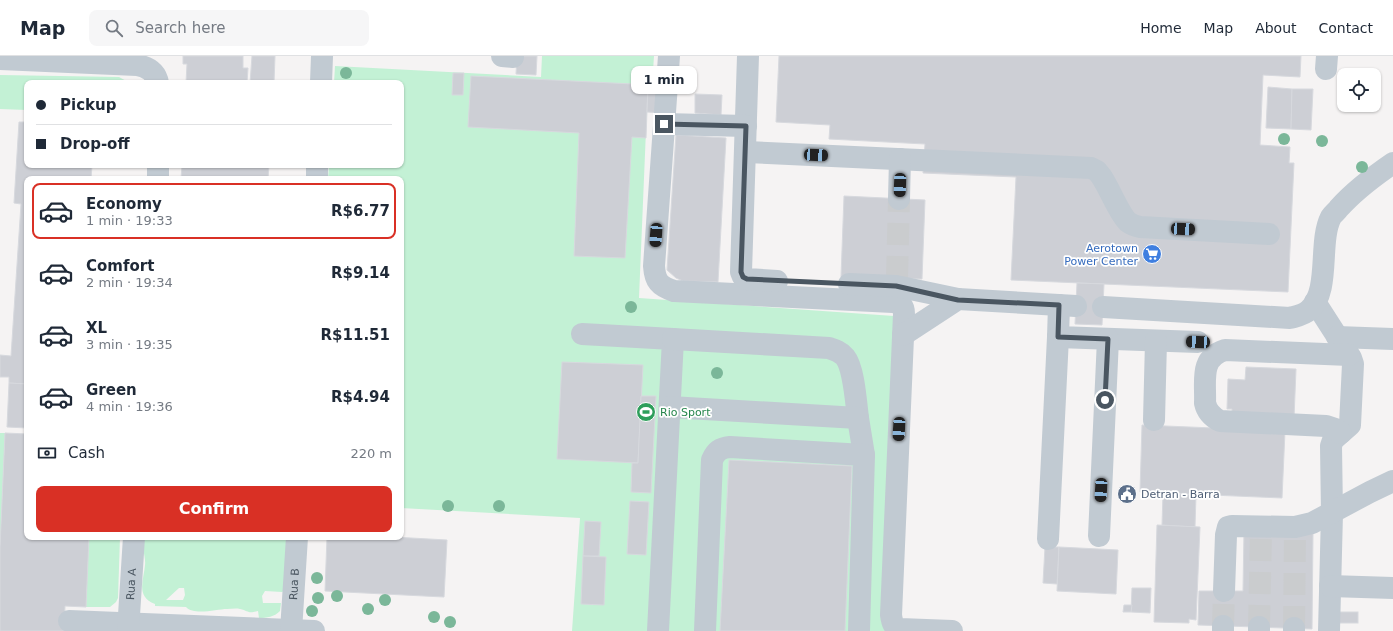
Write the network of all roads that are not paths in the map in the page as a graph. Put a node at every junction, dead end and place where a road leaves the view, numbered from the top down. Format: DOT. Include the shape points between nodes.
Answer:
graph roads {
  1 [pos="322,56"];
  2 [pos="669,56"];
  3 [pos="748,56"];
  4 [pos="0,59"];
  5 [pos="157,80"];
  6 [pos="321,80"];
  7 [pos="664,124"];
  8 [pos="746,126"];
  9 [pos="746,152"];
  10 [pos="900,159"];
  11 [pos="1393,163"];
  12 [pos="899,199"];
  13 [pos="1269,234"];
  14 [pos="958,300"];
  15 [pos="1315,302"];
  16 [pos="1103,307"];
  17 [pos="582,334"];
  18 [pos="903,336"];
  19 [pos="1058,337"];
  20 [pos="1337,337"];
  21 [pos="1393,338"];
  22 [pos="673,339"];
  23 [pos="1108,339"];
  24 [pos="1156,341"];
  25 [pos="1198,342"];
  26 [pos="1349,356"];
  27 [pos="670,407"];
  28 [pos="858,418"];
  29 [pos="1154,420"];
  30 [pos="1341,433"];
  31 [pos="864,455"];
  32 [pos="1393,482"];
  33 [pos="1332,513"];
  34 [pos="1099,536"];
  35 [pos="1048,539"];
  36 [pos="134,540"];
  37 [pos="297,540"];
  38 [pos="1330,586"];
  39 [pos="1393,588"];
  40 [pos="1224,591"];
  41 [pos="69,620"];
  42 [pos="128,627"];
  43 [pos="291,630"];
  44 [pos="314,631"];
  45 [pos="658,631"];
  46 [pos="705,631"];
  47 [pos="859,631"];
  48 [pos="952,631"];
  49 [pos="1329,631"];
  1 -- 6 [label="street"];
  2 -- 7 [label="street"];
  3 -- 8 [label="street"];
  4 -- 5 [label="street" via="137,65 154,72"];
  7 -- 8 [label="street"];
  7 -- 18 [label="street" via="654,266 654,275 664,288 674,291 899,302 904,309"];
  8 -- 9 [label="street"];
  9 -- 10 [label="street"];
  9 -- 14 [label="street" via="741,272 743,277 755,280 896,282"];
  10 -- 12 [label="street"];
  10 -- 13 [label="street" via="1091,168 1101,176 1122,215 1133,226"];
  11 -- 15 [label="street" via="1368,181 1331,216 1325,235 1322,283"];
  14 -- 18 [label="street"];
  14 -- 19 [label="street" via="1068,306"];
  15 -- 16 [label="street" via="1300,316 1290,318"];
  15 -- 20 [label="street"];
  17 -- 22 [label="street"];
  18 -- 48 [label="street" via="892,623 900,629"];
  19 -- 23 [label="street"];
  19 -- 35 [label="street"];
  20 -- 21 [label="street"];
  20 -- 26 [label="street"];
  22 -- 27 [label="street"];
  22 -- 28 [label="street" via="829,348 839,351 851,367"];
  23 -- 24 [label="street"];
  23 -- 34 [label="street"];
  24 -- 25 [label="street"];
  24 -- 29 [label="street"];
  26 -- 30 [label="street" via="1353,364 1351,420 1350,425"];
  26 -- 30 [label="street" via="1225,350 1212,357 1206,367 1206,408 1220,421 1326,426"];
  27 -- 28 [label="street"];
  27 -- 45 [label="street"];
  28 -- 31 [label="street"];
  30 -- 33 [label="street" via="1333,440 1331,446"];
  31 -- 46 [label="street" via="730,447 716,452 712,460"];
  31 -- 47 [label="street"];
  32 -- 33 [label="street"];
  33 -- 38 [label="street"];
  33 -- 40 [label="street" via="1295,530 1232,526 1226,530"];
  36 -- 42 [label="street, Rua A"];
  37 -- 43 [label="street, Rua B"];
  38 -- 39 [label="street"];
  38 -- 49 [label="street"];
  41 -- 42 [label="street"];
  42 -- 43 [label="street"];
  43 -- 44 [label="street"];
}
